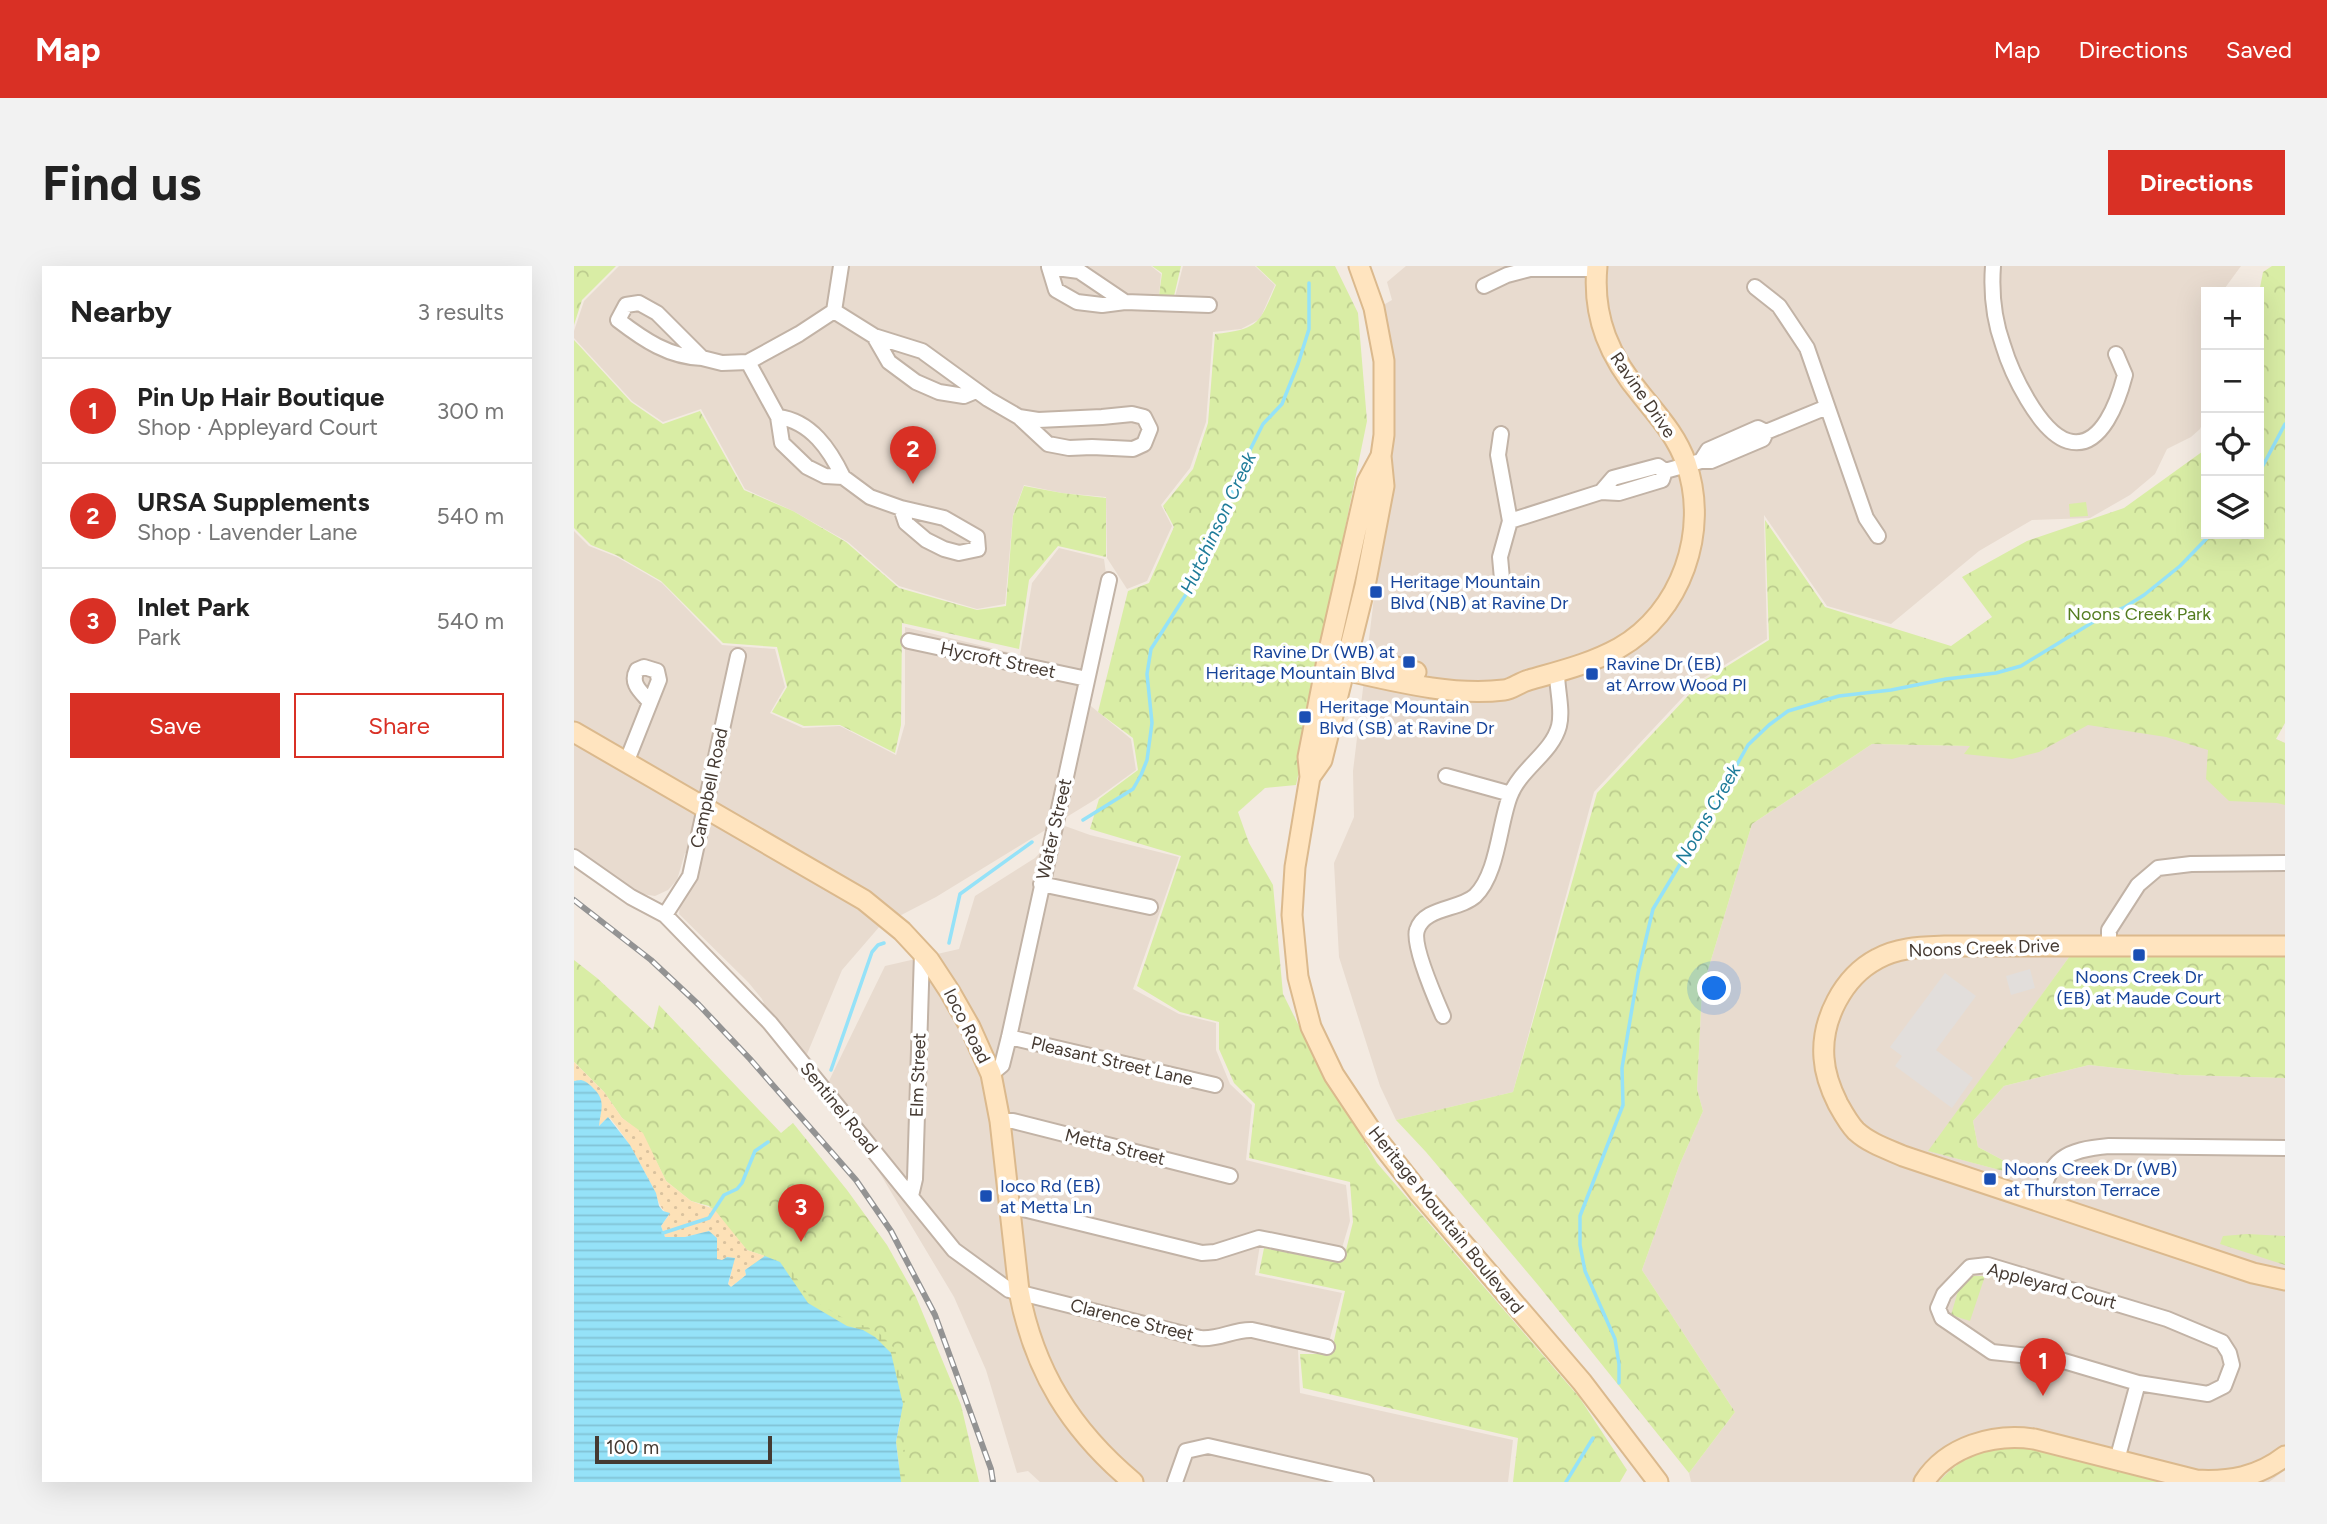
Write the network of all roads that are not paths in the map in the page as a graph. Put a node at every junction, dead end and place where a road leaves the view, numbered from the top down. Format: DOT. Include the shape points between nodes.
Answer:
graph roads {
  1 [pos="841,266"];
  2 [pos="1359,266"];
  3 [pos="1993,266"];
  4 [pos="1049,267"];
  5 [pos="1597,267"];
  6 [pos="1484,286"];
  7 [pos="1755,287"];
  8 [pos="1125,302"];
  9 [pos="1209,305"];
  10 [pos="834,311"];
  11 [pos="874,336"];
  12 [pos="2116,354"];
  13 [pos="702,358"];
  14 [pos="748,362"];
  15 [pos="976,391"];
  16 [pos="1827,407"];
  17 [pos="778,417"];
  18 [pos="1019,417"];
  19 [pos="1500,434"];
  20 [pos="1694,463"];
  21 [pos="843,477"];
  22 [pos="901,508"];
  23 [pos="1510,521"];
  24 [pos="1878,536"];
  25 [pos="1502,579"];
  26 [pos="1109,580"];
  27 [pos="909,641"];
  28 [pos="738,656"];
  29 [pos="1337,660"];
  30 [pos="1557,673"];
  31 [pos="1087,679"];
  32 [pos="649,701"];
  33 [pos="574,732"];
  34 [pos="626,763"];
  35 [pos="1446,776"];
  36 [pos="1511,794"];
  37 [pos="704,809"];
  38 [pos="574,857"];
  39 [pos="2285,863"];
  40 [pos="1041,884"];
  41 [pos="1150,907"];
  42 [pos="665,915"];
  43 [pos="2109,945"];
  44 [pos="2285,946"];
  45 [pos="922,953"];
  46 [pos="1443,1016"];
  47 [pos="1009,1037"];
  48 [pos="991,1074"];
  49 [pos="1215,1085"];
  50 [pos="1000,1121"];
  51 [pos="2285,1148"];
  52 [pos="1230,1177"];
  53 [pos="911,1196"];
  54 [pos="2039,1202"];
  55 [pos="1008,1208"];
  56 [pos="1338,1254"];
  57 [pos="2282,1287"];
  58 [pos="1019,1292"];
  59 [pos="1327,1347"];
  60 [pos="2138,1383"];
  61 [pos="2285,1455"];
  62 [pos="2117,1460"];
  63 [pos="1652,1478"];
  64 [pos="1133,1482"];
  65 [pos="1175,1482"];
  66 [pos="1366,1482"];
  67 [pos="1924,1482"];
  1 -- 10 [label="street"];
  2 -- 29 [label="main road, Heritage Mountain Boulevard" via="1374,308 1384,361 1384,435 1381,456 1367,482"];
  3 -- 12 [label="street" via="1996,323 2007,356 2037,413 2062,438 2080,442 2091,437 2112,415 2125,375"];
  4 -- 8 [label="street" via="1079,271"];
  4 -- 8 [label="street" via="1056,290 1077,302"];
  5 -- 6 [label="street" via="1530,269"];
  5 -- 20 [label="main road, Ravine Drive" via="1600,314 1610,350"];
  7 -- 16 [label="street" via="1779,306 1807,348"];
  8 -- 9 [label="street"];
  10 -- 11 [label="street"];
  10 -- 14 [label="street"];
  11 -- 15 [label="street" via="922,351"];
  11 -- 15 [label="street" via="889,362 916,382 964,396"];
  13 -- 13 [label="street" via="657,313 639,303 626,305 618,320 640,337 669,353"];
  13 -- 14 [label="street"];
  14 -- 17 [label="street"];
  15 -- 18 [label="street"];
  16 -- 20 [label="street" via="1712,461"];
  16 -- 24 [label="street" via="1866,518"];
  17 -- 21 [label="street" via="792,419 817,438"];
  17 -- 21 [label="street" via="782,443 807,467 825,476"];
  18 -- 18 [label="street" via="1048,444 1069,448 1133,449 1144,444 1150,429 1144,417 1132,414 1038,420"];
  19 -- 23 [label="street"];
  20 -- 23 [label="street" via="1665,471 1662,480 1619,493 1601,492"];
  20 -- 30 [label="main road, Ravine Drive" via="1693,537 1672,595 1654,621 1621,647"];
  21 -- 22 [label="street" via="870,497"];
  22 -- 22 [label="street" via="906,523 926,540 959,553 978,549 977,537 944,517"];
  23 -- 25 [label="street" via="1500,557"];
  26 -- 31 [label="street, Water Street"];
  27 -- 31 [label="street, Hycroft Street"];
  28 -- 37 [label="street, Campbell Road"];
  29 -- 30 [label="main road, Ravine Drive" via="1415,685 1452,690 1507,690 1525,680"];
  29 -- 63 [label="main road, Heritage Mountain Boulevard" via="1322,760 1310,777 1295,867 1292,915 1298,977 1311,1027 1334,1075 1374,1135 1582,1382"];
  30 -- 36 [label="street" via="1560,719 1556,734"];
  31 -- 40 [label="street, Water Street"];
  32 -- 34 [label="street"];
  33 -- 34 [label="main road, Ioco Road"];
  34 -- 37 [label="main road, Ioco Road"];
  35 -- 36 [label="street"];
  36 -- 46 [label="street" via="1482,886 1458,906 1421,915 1417,927 1428,980"];
  37 -- 42 [label="street, Campbell Road" via="690,876"];
  37 -- 45 [label="main road, Ioco Road" via="864,900"];
  38 -- 42 [label="street, Sentinel Road"];
  39 -- 43 [label="street" via="2158,868 2138,886 2109,930"];
  40 -- 41 [label="street"];
  40 -- 47 [label="street, Water Street"];
  42 -- 53 [label="street, Sentinel Road" via="770,1023"];
  43 -- 44 [label="main road, Noons Creek Drive"];
  43 -- 54 [label="main road, Noons Creek Drive" via="1914,947 1893,952 1853,977 1828,1024 1826,1072 1854,1130 1903,1156"];
  45 -- 48 [label="main road, Ioco Road" via="970,1027"];
  45 -- 53 [label="street, Elm Street"];
  47 -- 48 [label="street, Water Street" via="1002,1065"];
  47 -- 49 [label="street, Pleasant Street Lane"];
  48 -- 50 [label="main road, Ioco Road"];
  50 -- 52 [label="street, Metta Street"];
  50 -- 55 [label="main road, Ioco Road"];
  51 -- 54 [label="street" via="2087,1148 2055,1163"];
  53 -- 58 [label="street, Sentinel Road" via="954,1250 1009,1290"];
  54 -- 57 [label="main road, Noons Creek Drive" via="2253,1273"];
  55 -- 56 [label="street" via="1202,1253 1259,1238"];
  55 -- 58 [label="main road, Ioco Road"];
  58 -- 59 [label="street, Clarence Street" via="1200,1338 1242,1329"];
  58 -- 64 [label="main road, Ioco Road" via="1056,1395 1077,1428"];
  60 -- 60 [label="street, Appleyard Court" via="2208,1394 2224,1386 2232,1365 2229,1353 2222,1342 2167,1319 1988,1265 1970,1267 1944,1294 1938,1308 1942,1318 1992,1352 2057,1359"];
  60 -- 62 [label="street"];
  61 -- 62 [label="main road" via="2254,1474 2217,1481"];
  62 -- 67 [label="main road" via="2034,1439 1994,1438 1960,1450"];
  65 -- 66 [label="street" via="1186,1451 1208,1446"];
}
